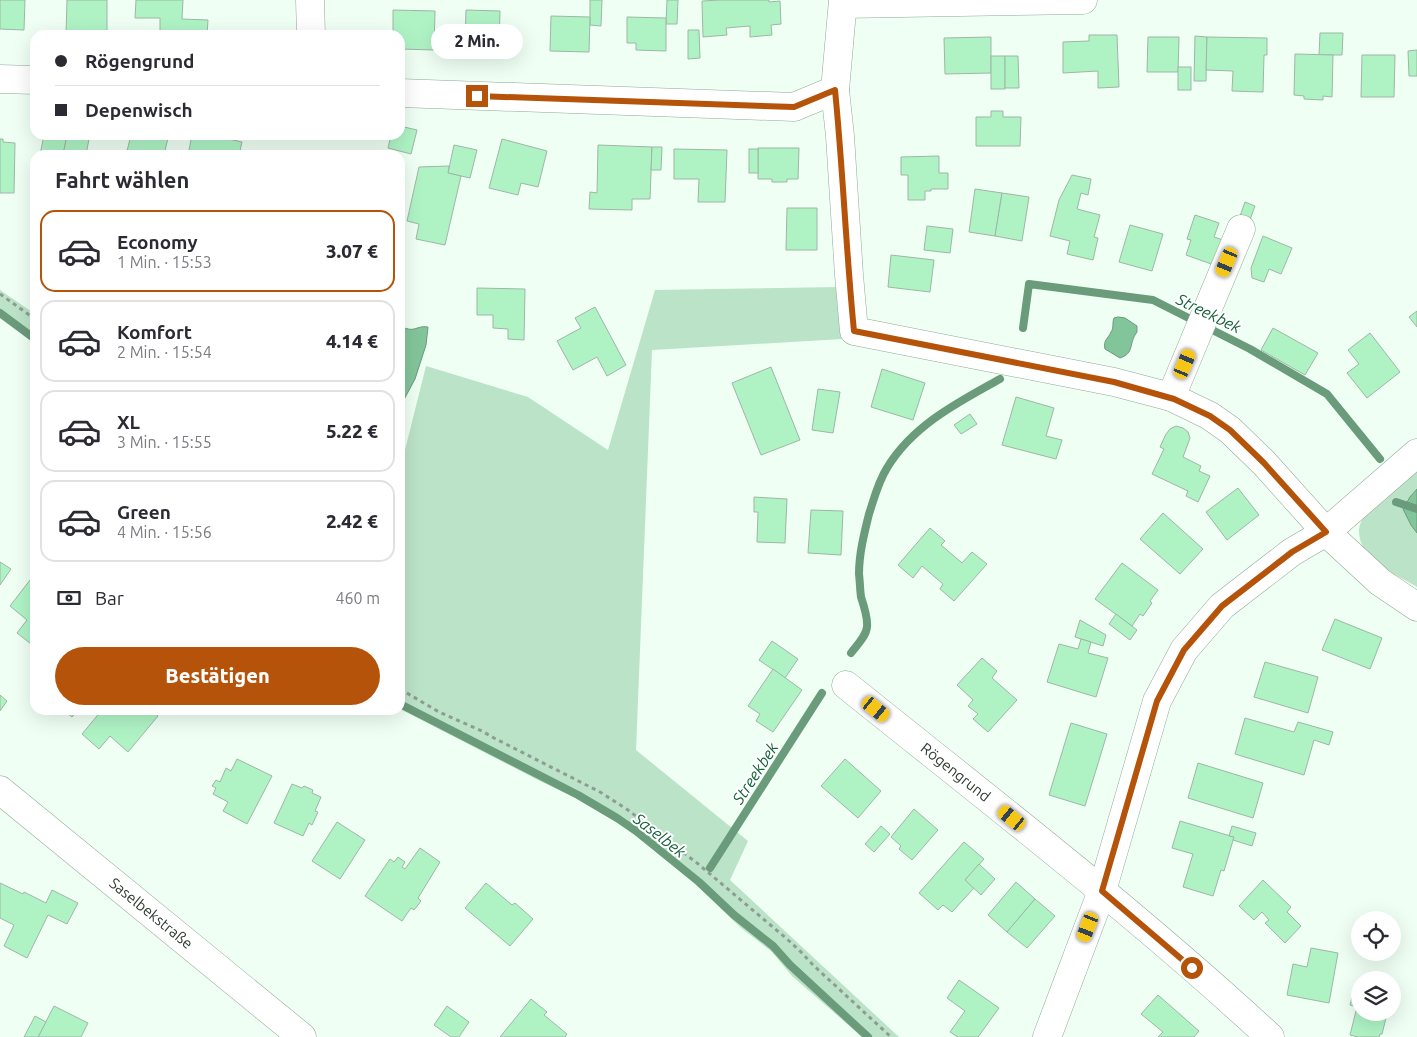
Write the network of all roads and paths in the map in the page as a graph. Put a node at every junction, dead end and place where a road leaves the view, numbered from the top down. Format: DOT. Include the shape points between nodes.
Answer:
graph roads {
  1 [pos="310,0"];
  2 [pos="1083,0"];
  3 [pos="843,2"];
  4 [pos="311,30"];
  5 [pos="0,79"];
  6 [pos="30,80"];
  7 [pos="835,90"];
  8 [pos="405,93"];
  9 [pos="1241,229"];
  10 [pos="0,294"];
  11 [pos="30,315"];
  12 [pos="1171,397"];
  13 [pos="1417,454"];
  14 [pos="1326,532"];
  15 [pos="1417,607"];
  16 [pos="846,685"];
  17 [pos="405,692"];
  18 [pos="0,790"];
  19 [pos="1102,891"];
  20 [pos="302,1037"];
  21 [pos="891,1037"];
  22 [pos="1047,1037"];
  23 [pos="1270,1037"];
  1 -- 4 [label="street"];
  2 -- 3 [label="street"];
  3 -- 7 [label="street"];
  5 -- 6 [label="street"];
  7 -- 8 [label="street" via="794,107"];
  7 -- 12 [label="street" via="854,331 1114,382"];
  9 -- 12 [label="street"];
  10 -- 11 [label="path"];
  12 -- 14 [label="street" via="1230,430"];
  13 -- 14 [label="street"];
  14 -- 15 [label="street" via="1380,582"];
  14 -- 19 [label="street" via="1292,552 1222,606 1184,650 1157,701"];
  16 -- 19 [label="street, Rögengrund"];
  17 -- 21 [label="path" via="600,792 628,810 787,939"];
  18 -- 20 [label="street, Saselbekstraße"];
  19 -- 22 [label="street"];
  19 -- 23 [label="street, Rögengrund"];
}
